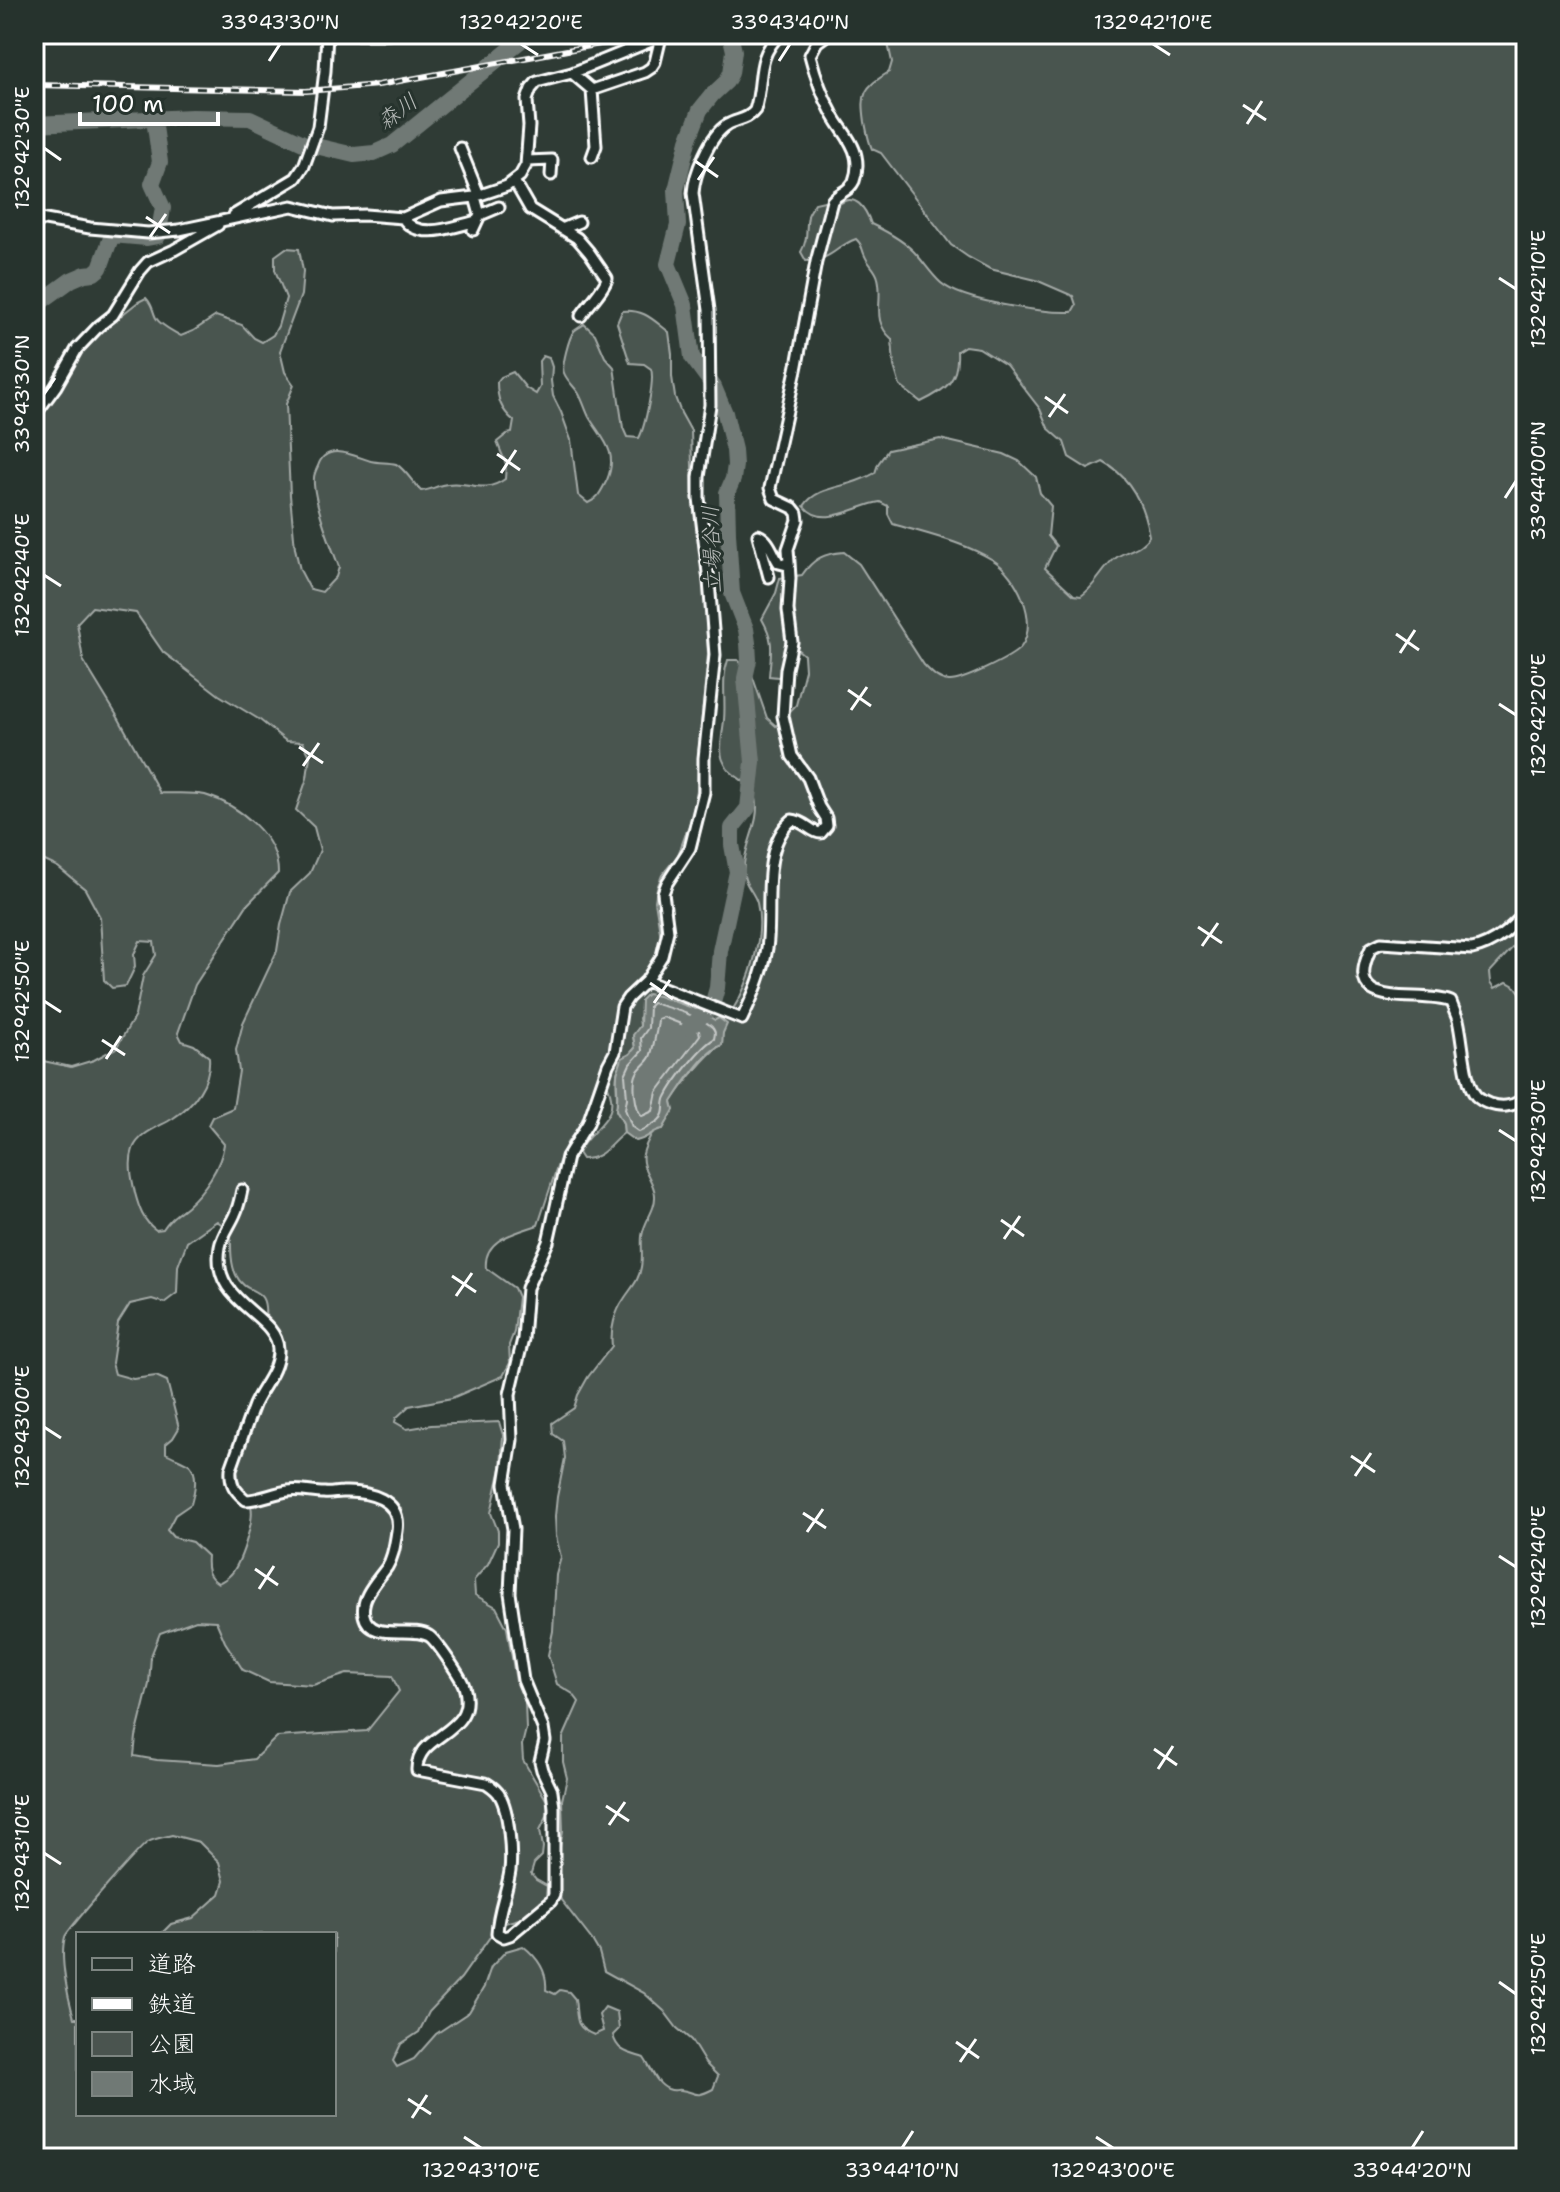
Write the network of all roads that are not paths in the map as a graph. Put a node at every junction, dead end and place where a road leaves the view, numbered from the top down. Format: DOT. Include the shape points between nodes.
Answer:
graph roads {
  1 [pos="327,34"];
  2 [pos="341,34"];
  3 [pos="389,34"];
  4 [pos="780,34"];
  5 [pos="828,34"];
  6 [pos="661,36"];
  7 [pos="572,73"];
  8 [pos="592,90"];
  9 [pos="460,148"];
  10 [pos="592,157"];
  11 [pos="527,161"];
  12 [pos="551,175"];
  13 [pos="514,181"];
  14 [pos="477,196"];
  15 [pos="499,207"];
  16 [pos="34,218"];
  17 [pos="229,218"];
  18 [pos="403,218"];
  19 [pos="477,222"];
  20 [pos="579,222"];
  21 [pos="562,229"];
  22 [pos="581,316"];
  23 [pos="34,416"];
  24 [pos="789,562"];
  25 [pos="769,577"];
  26 [pos="1526,912"];
  27 [pos="646,981"];
  28 [pos="1526,1093"];
  29 [pos="242,1190"];
  1 -- 17 [label="street" via="320,119 296,178"];
  2 -- 3 [label="street"];
  4 -- 27 [label="street" via="762,60 755,110 718,133 694,182 709,310 710,405 699,498 715,655 704,792 690,848 663,893 666,943"];
  5 -- 24 [label="street" via="810,55 832,115 854,149 857,172 852,186 832,201 771,475 774,499 797,513"];
  6 -- 7 [label="street"];
  6 -- 8 [label="street" via="655,62 645,72"];
  7 -- 8 [label="street"];
  7 -- 11 [label="street" via="537,82 531,89"];
  8 -- 10 [label="street"];
  9 -- 14 [label="street"];
  11 -- 12 [label="street" via="552,160"];
  11 -- 13 [label="street"];
  13 -- 14 [label="street"];
  13 -- 21 [label="street" via="530,209"];
  14 -- 18 [label="street" via="441,201"];
  14 -- 19 [label="street"];
  15 -- 19 [label="street"];
  16 -- 17 [label="street" via="148,233"];
  17 -- 18 [label="street" via="292,206 333,216"];
  17 -- 23 [label="street" via="148,262 113,315 77,349"];
  18 -- 19 [label="street" via="428,231"];
  20 -- 21 [label="street"];
  21 -- 22 [label="street" via="584,244 607,278"];
  24 -- 25 [label="street" via="779,563 758,535"];
  24 -- 27 [label="street" via="792,642 783,716 792,756 808,778 827,826 816,833 792,820 783,830 770,868 768,946 742,1019"];
  26 -- 28 [label="street" via="1486,946 1381,943 1371,948 1363,964 1363,977 1381,995 1451,1002 1472,1089 1487,1104 1505,1107 1519,1103"];
  27 -- 29 [label="street" via="622,1007 615,1052 588,1123 567,1157 548,1242 527,1288 523,1339 510,1394 512,1440 505,1484 513,1529 510,1593 523,1680 543,1728 540,1762 552,1791 555,1832 554,1895 504,1937 497,1933 497,1920 510,1857 502,1798 486,1783 417,1770 435,1739 458,1723 466,1706 463,1685 430,1636 384,1632 373,1628 363,1613 374,1584 392,1559 395,1511 382,1499 345,1491 288,1491 246,1500 230,1480 256,1401 278,1356 272,1332 226,1287 221,1275 220,1249"];
}
